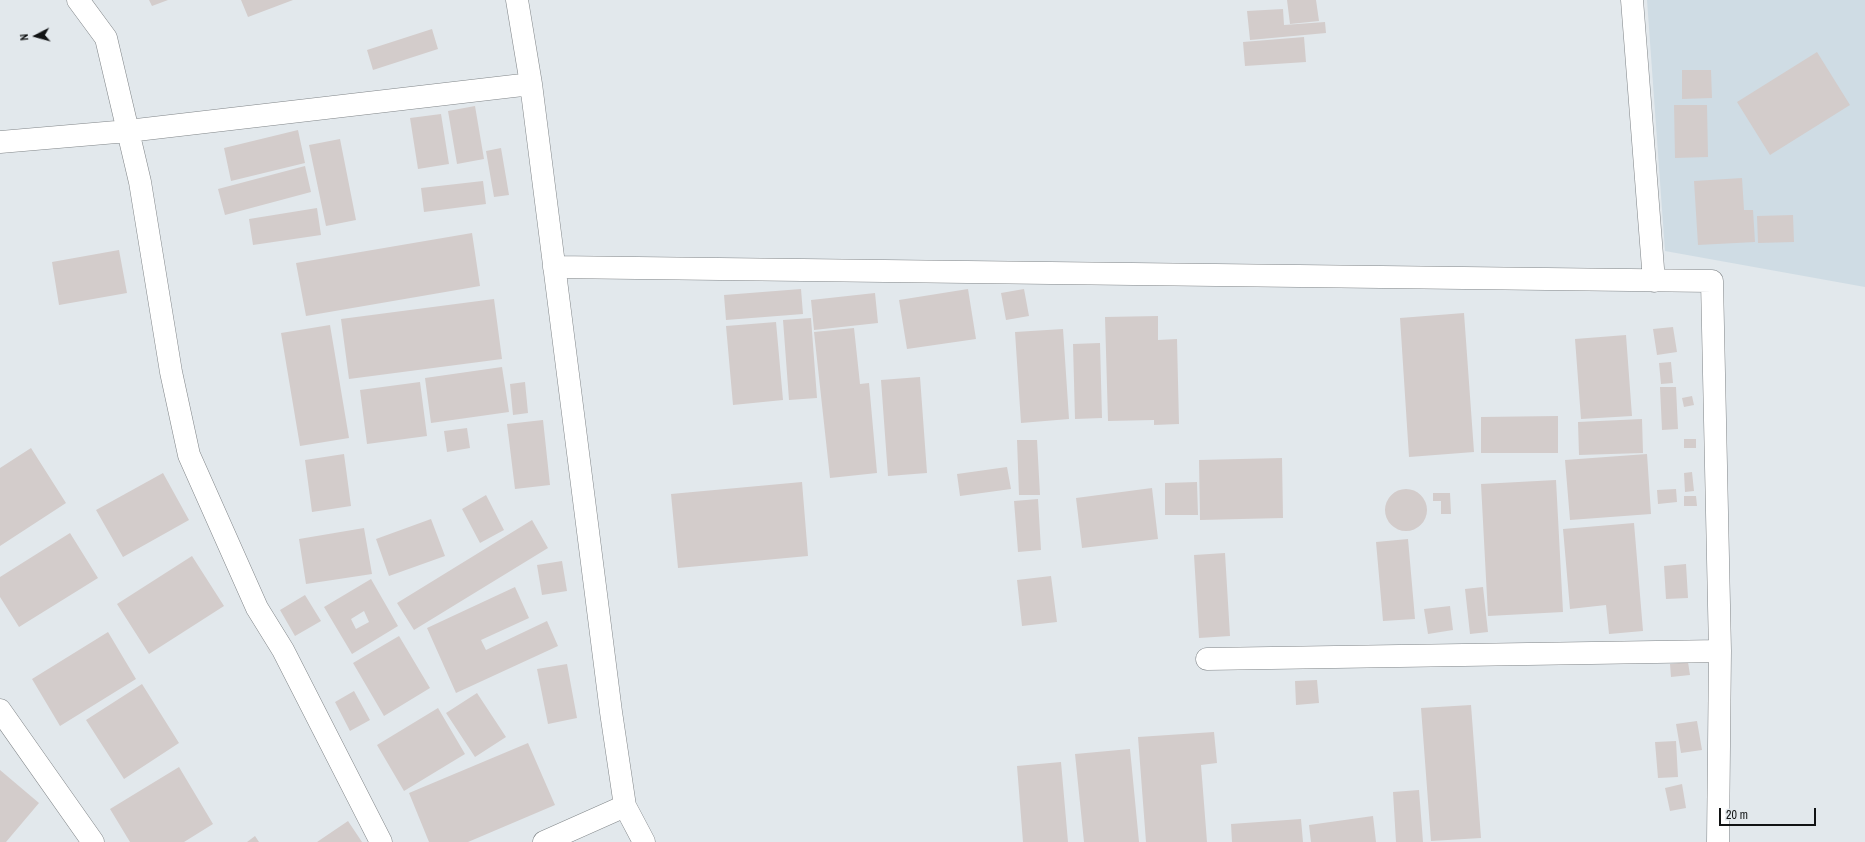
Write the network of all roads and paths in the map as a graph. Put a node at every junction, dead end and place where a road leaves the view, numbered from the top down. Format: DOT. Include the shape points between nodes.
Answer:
graph roads {
  1 [pos="78,0"];
  2 [pos="517,0"];
  3 [pos="1632,0"];
  4 [pos="531,84"];
  5 [pos="128,131"];
  6 [pos="0,142"];
  7 [pos="554,267"];
  8 [pos="1654,281"];
  9 [pos="1720,651"];
  10 [pos="1207,659"];
  11 [pos="0,710"];
  12 [pos="625,806"];
  13 [pos="93,842"];
  14 [pos="381,842"];
  15 [pos="544,842"];
  16 [pos="644,842"];
  17 [pos="1718,842"];
  1 -- 5 [label="street" via="106,38"];
  2 -- 4 [label="street"];
  3 -- 8 [label="street"];
  4 -- 5 [label="street"];
  4 -- 7 [label="street"];
  5 -- 6 [label="street"];
  5 -- 14 [label="street" via="140,182 171,372 189,455 257,608 283,650"];
  7 -- 8 [label="street"];
  7 -- 12 [label="street"];
  8 -- 9 [label="street" via="1712,281"];
  9 -- 10 [label="street"];
  9 -- 17 [label="street"];
  11 -- 13 [label="street"];
  12 -- 15 [label="street"];
  12 -- 16 [label="street"];
}
